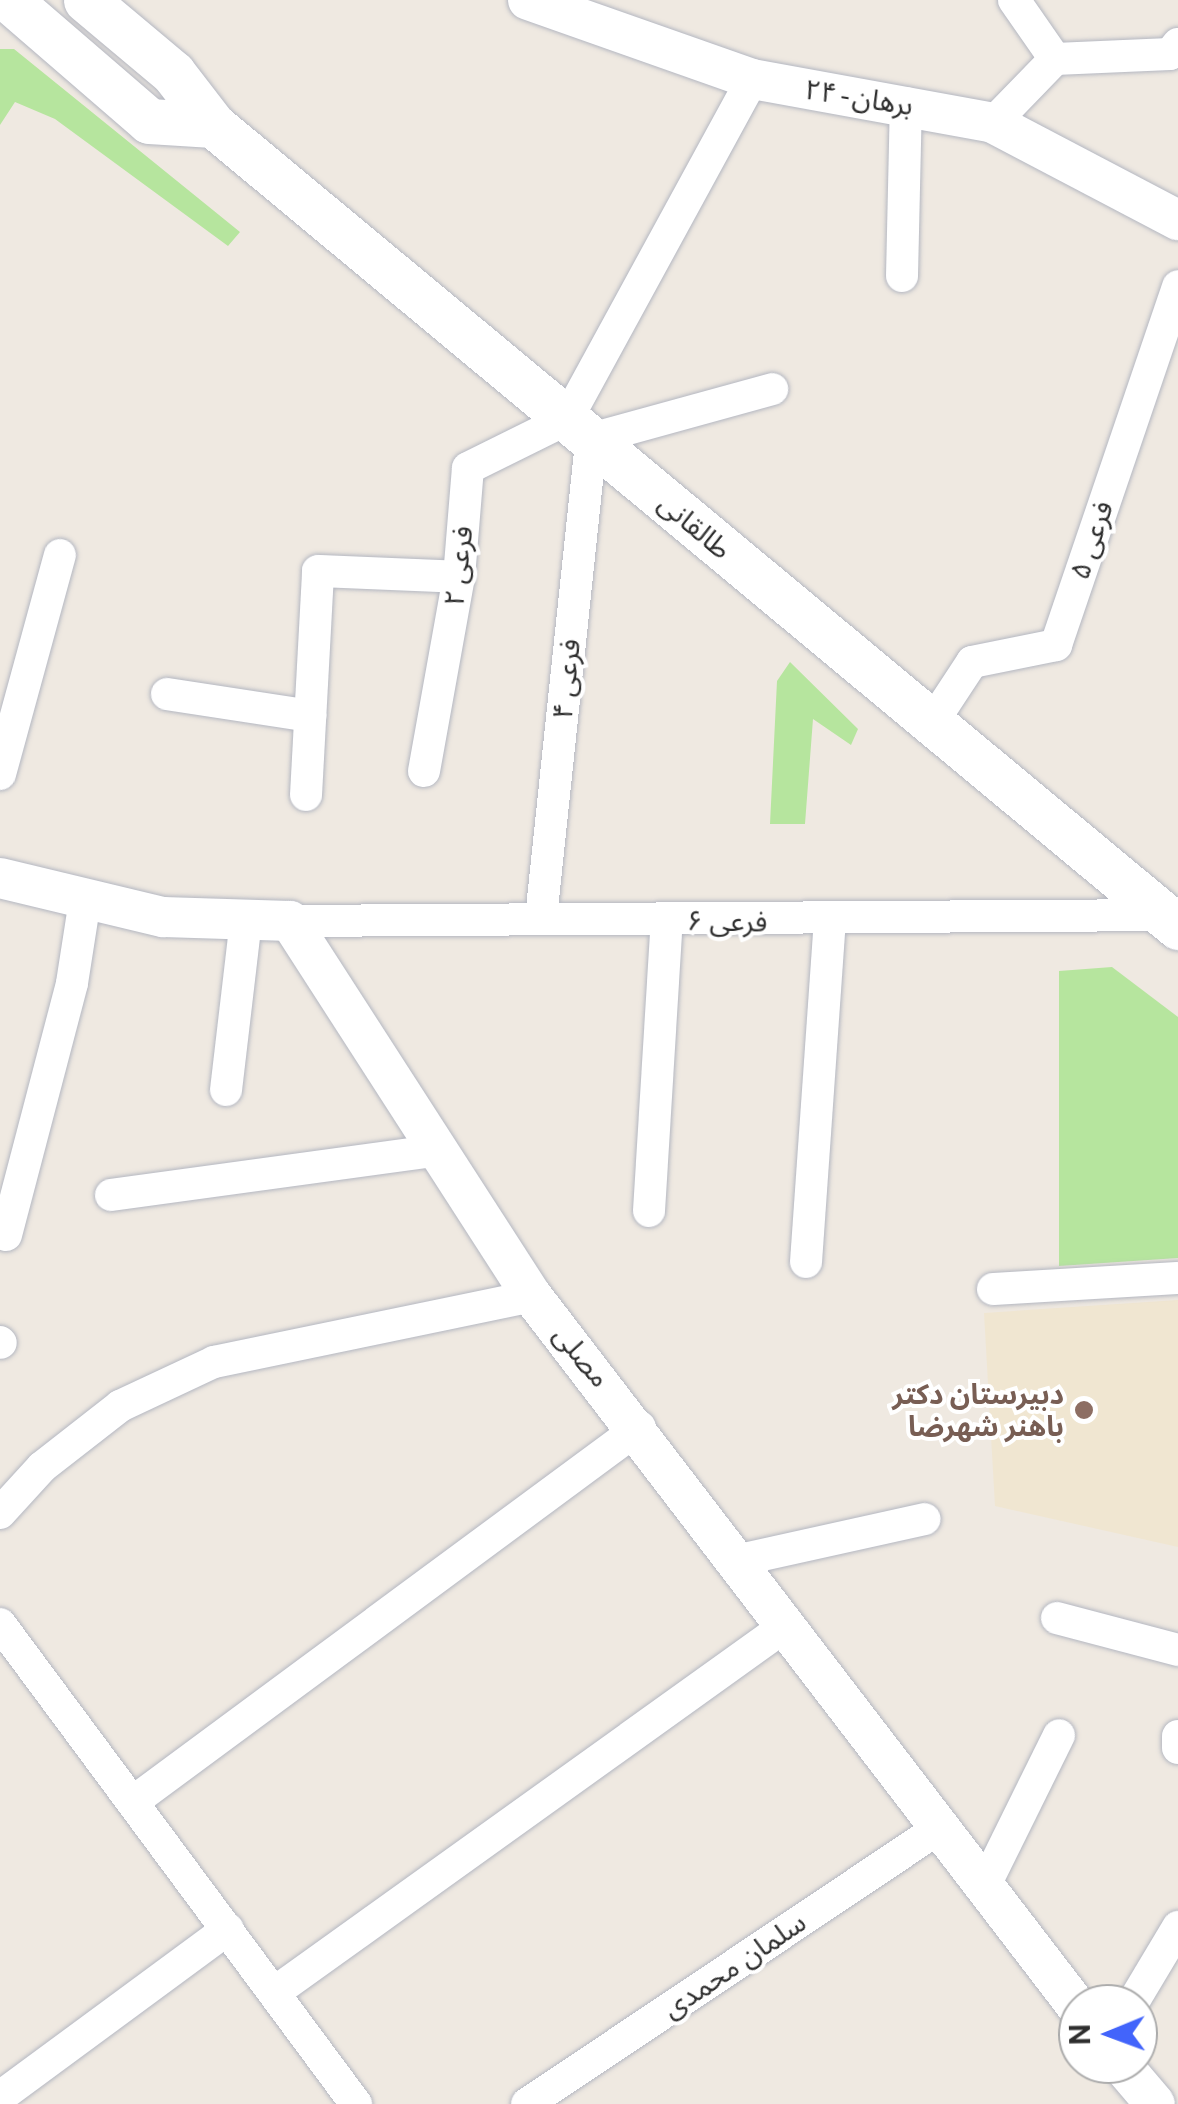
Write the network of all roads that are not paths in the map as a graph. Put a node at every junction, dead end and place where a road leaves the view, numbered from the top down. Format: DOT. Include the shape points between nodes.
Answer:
graph roads {
  1 [pos="86,0"];
  2 [pos="528,0"];
  3 [pos="1014,0"];
  4 [pos="12,9"];
  5 [pos="1178,44"];
  6 [pos="1055,59"];
  7 [pos="752,79"];
  8 [pos="906,103"];
  9 [pos="993,123"];
  10 [pos="214,125"];
  11 [pos="1178,220"];
  12 [pos="902,276"];
  13 [pos="1178,286"];
  14 [pos="772,389"];
  15 [pos="579,429"];
  16 [pos="60,554"];
  17 [pos="459,577"];
  18 [pos="166,694"];
  19 [pos="310,716"];
  20 [pos="932,723"];
  21 [pos="424,772"];
  22 [pos="0,774"];
  23 [pos="306,794"];
  24 [pos="0,878"];
  25 [pos="85,900"];
  26 [pos="541,918"];
  27 [pos="246,920"];
  28 [pos="667,920"];
  29 [pos="290,921"];
  30 [pos="1171,921"];
  31 [pos="830,923"];
  32 [pos="226,1090"];
  33 [pos="438,1150"];
  34 [pos="111,1194"];
  35 [pos="650,1212"];
  36 [pos="6,1235"];
  37 [pos="806,1262"];
  38 [pos="1178,1278"];
  39 [pos="993,1289"];
  40 [pos="532,1296"];
  41 [pos="640,1427"];
  42 [pos="0,1513"];
  43 [pos="925,1520"];
  44 [pos="740,1560"];
  45 [pos="1057,1618"];
  46 [pos="0,1624"];
  47 [pos="788,1624"];
  48 [pos="1178,1650"];
  49 [pos="1059,1735"];
  50 [pos="1178,1736"];
  51 [pos="1178,1748"];
  52 [pos="134,1802"];
  53 [pos="941,1827"];
  54 [pos="985,1885"];
  55 [pos="1178,1926"];
  56 [pos="228,1929"];
  57 [pos="1060,1984"];
  58 [pos="1144,1984"];
  59 [pos="275,1992"];
  60 [pos="0,2097"];
  61 [pos="356,2104"];
  62 [pos="527,2104"];
  1 -- 10 [label="main road, طالقانی" via="173,72"];
  2 -- 7 [label="street, ۲۴ - برهان"];
  3 -- 6 [label="street"];
  4 -- 10 [label="main road" via="149,121"];
  5 -- 6 [label="street" via="1170,54"];
  6 -- 9 [label="street"];
  7 -- 8 [label="street, ۲۴ - برهان"];
  7 -- 15 [label="street"];
  8 -- 9 [label="street, ۲۴ - برهان"];
  8 -- 12 [label="street"];
  9 -- 11 [label="street, ۲۴ - برهان"];
  10 -- 15 [label="main road, طالقانی"];
  13 -- 20 [label="street, فرعی ۵" via="1056,645 972,662"];
  14 -- 15 [label="street"];
  15 -- 17 [label="street, فرعی ۲" via="468,468"];
  15 -- 20 [label="main road, طالقانی"];
  15 -- 26 [label="street, فرعی ۴"];
  16 -- 22 [label="street"];
  17 -- 19 [label="street" via="318,571"];
  17 -- 21 [label="street, فرعی ۲"];
  18 -- 19 [label="street"];
  19 -- 23 [label="street"];
  20 -- 30 [label="main road, طالقانی"];
  24 -- 25 [label="street"];
  25 -- 27 [label="street" via="162,917"];
  25 -- 36 [label="street" via="72,984"];
  26 -- 28 [label="street, فرعی ۶"];
  26 -- 29 [label="street, فرعی ۶"];
  27 -- 29 [label="street"];
  27 -- 32 [label="street"];
  28 -- 31 [label="street, فرعی ۶"];
  28 -- 35 [label="street"];
  29 -- 33 [label="street, مصلی"];
  30 -- 31 [label="street, فرعی ۶"];
  31 -- 37 [label="street"];
  33 -- 34 [label="street"];
  33 -- 40 [label="street, مصلی"];
  38 -- 39 [label="street"];
  40 -- 41 [label="street, مصلی"];
  40 -- 42 [label="street" via="214,1362 120,1406 42,1467"];
  41 -- 44 [label="street, مصلی"];
  41 -- 52 [label="street"];
  43 -- 44 [label="street"];
  44 -- 47 [label="street, مصلی"];
  45 -- 48 [label="street"];
  46 -- 52 [label="street"];
  47 -- 53 [label="street, مصلی"];
  47 -- 59 [label="street"];
  49 -- 54 [label="street"];
  50 -- 51 [label="street"];
  52 -- 56 [label="street"];
  53 -- 54 [label="street, مصلی"];
  53 -- 62 [label="street, سلمان محمدی"];
  54 -- 57 [label="street, مصلی"];
  55 -- 58 [label="street"];
  56 -- 59 [label="street"];
  56 -- 60 [label="street"];
  59 -- 61 [label="street"];
}
